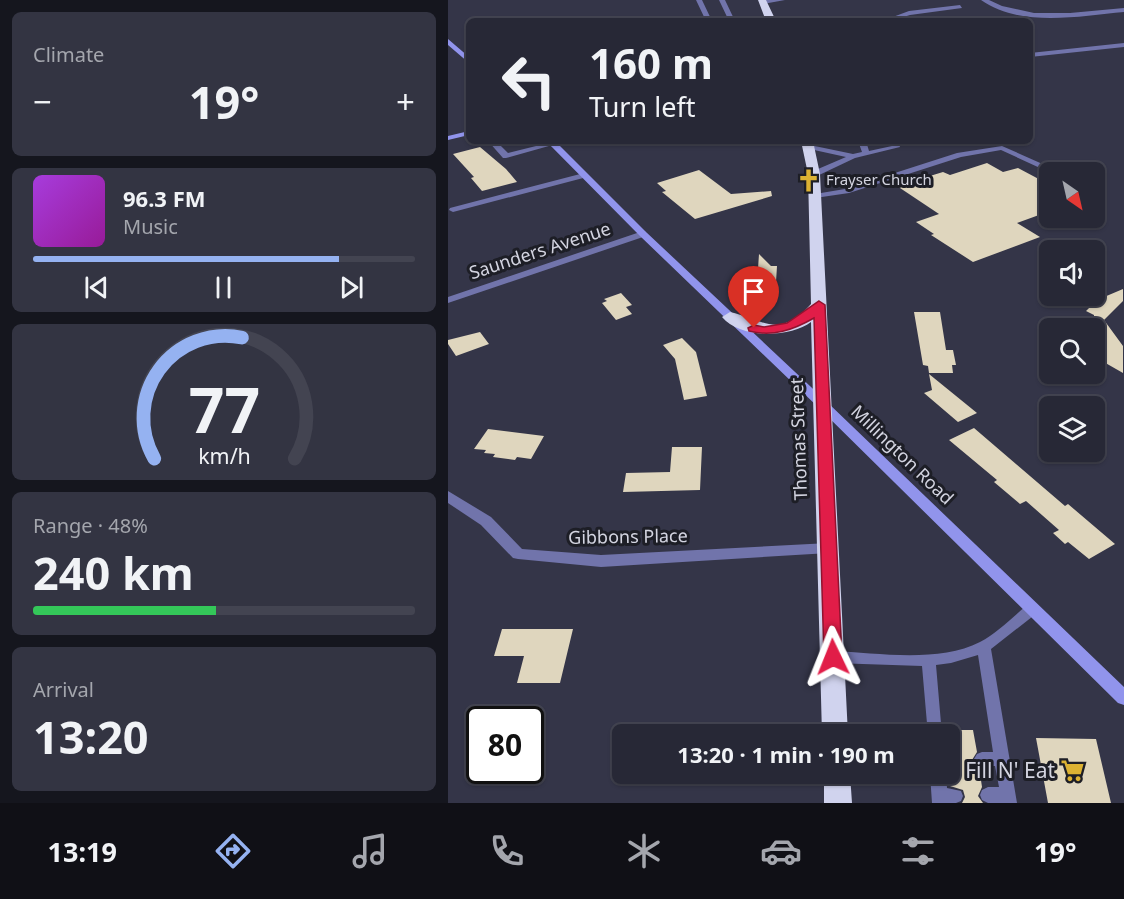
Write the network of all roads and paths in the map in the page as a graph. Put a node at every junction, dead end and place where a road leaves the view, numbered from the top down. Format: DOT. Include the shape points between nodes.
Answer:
graph roads {
  1 [pos="699,0"];
  2 [pos="722,0"];
  3 [pos="781,0"];
  4 [pos="984,0"];
  5 [pos="763,1"];
  6 [pos="960,8"];
  7 [pos="1123,10"];
  8 [pos="708,18"];
  9 [pos="731,18"];
  10 [pos="769,18"];
  11 [pos="894,18"];
  12 [pos="448,41"];
  13 [pos="1123,45"];
  14 [pos="1033,55"];
  15 [pos="466,59"];
  16 [pos="466,134"];
  17 [pos="448,138"];
  18 [pos="495,144"];
  19 [pos="545,144"];
  20 [pos="553,144"];
  21 [pos="807,144"];
  22 [pos="811,144"];
  23 [pos="863,144"];
  24 [pos="895,144"];
  25 [pos="866,154"];
  26 [pos="853,156"];
  27 [pos="1039,164"];
  28 [pos="814,174"];
  29 [pos="584,175"];
  30 [pos="815,196"];
  31 [pos="453,210"];
  32 [pos="643,234"];
  33 [pos="448,300"];
  34 [pos="819,305"];
  35 [pos="730,317"];
  36 [pos="823,405"];
  37 [pos="448,496"];
  38 [pos="829,548"];
  39 [pos="1032,609"];
  40 [pos="984,647"];
  41 [pos="833,657"];
  42 [pos="929,660"];
  43 [pos="1123,698"];
  44 [pos="835,724"];
  45 [pos="934,724"];
  46 [pos="982,759"];
  47 [pos="1003,759"];
  48 [pos="837,784"];
  49 [pos="988,795"];
  50 [pos="1009,799"];
  51 [pos="838,803"];
  1 -- 8 [label="lane"];
  2 -- 9 [label="lane"];
  3 -- 5 [label="street"];
  4 -- 7 [label="street" via="999,9 1034,16"];
  5 -- 10 [label="highway"];
  6 -- 11 [label="lane"];
  12 -- 15 [label="main road"];
  13 -- 14 [label="street"];
  16 -- 17 [label="main road"];
  18 -- 19 [label="lane" via="506,156"];
  20 -- 29 [label="main road, Millington Road"];
  21 -- 28 [label="highway, Thomas Street"];
  22 -- 26 [label="lane"];
  23 -- 25 [label="lane"];
  24 -- 25 [label="lane" via="896,147"];
  25 -- 26 [label="lane"];
  26 -- 28 [label="lane"];
  27 -- 30 [label="lane" via="1003,148 960,155 846,191"];
  28 -- 30 [label="highway, Thomas Street"];
  29 -- 31 [label="lane"];
  29 -- 32 [label="main road, Millington Road"];
  30 -- 34 [label="highway, Thomas Street"];
  32 -- 33 [label="street, Saunders Avenue"];
  32 -- 35 [label="main road, Millington Road"];
  34 -- 35 [label="highway" via="791,327 776,330 754,328"];
  34 -- 36 [label="highway, Thomas Street"];
  35 -- 36 [label="main road, Millington Road"];
  36 -- 38 [label="highway, Thomas Street"];
  36 -- 39 [label="main road, Millington Road"];
  37 -- 38 [label="street, Gibbons Place" via="486,521 518,554 601,561"];
  38 -- 41 [label="highway, Thomas Street"];
  39 -- 40 [label="lane"];
  39 -- 43 [label="main road, Millington Road"];
  40 -- 42 [label="lane"];
  40 -- 47 [label="lane"];
  41 -- 42 [label="lane"];
  41 -- 44 [label="highway, Thomas Street"];
  42 -- 45 [label="lane"];
  46 -- 47 [label="lane"];
  47 -- 50 [label="lane"];
  48 -- 51 [label="highway"];
  49 -- 50 [label="lane"];
}
